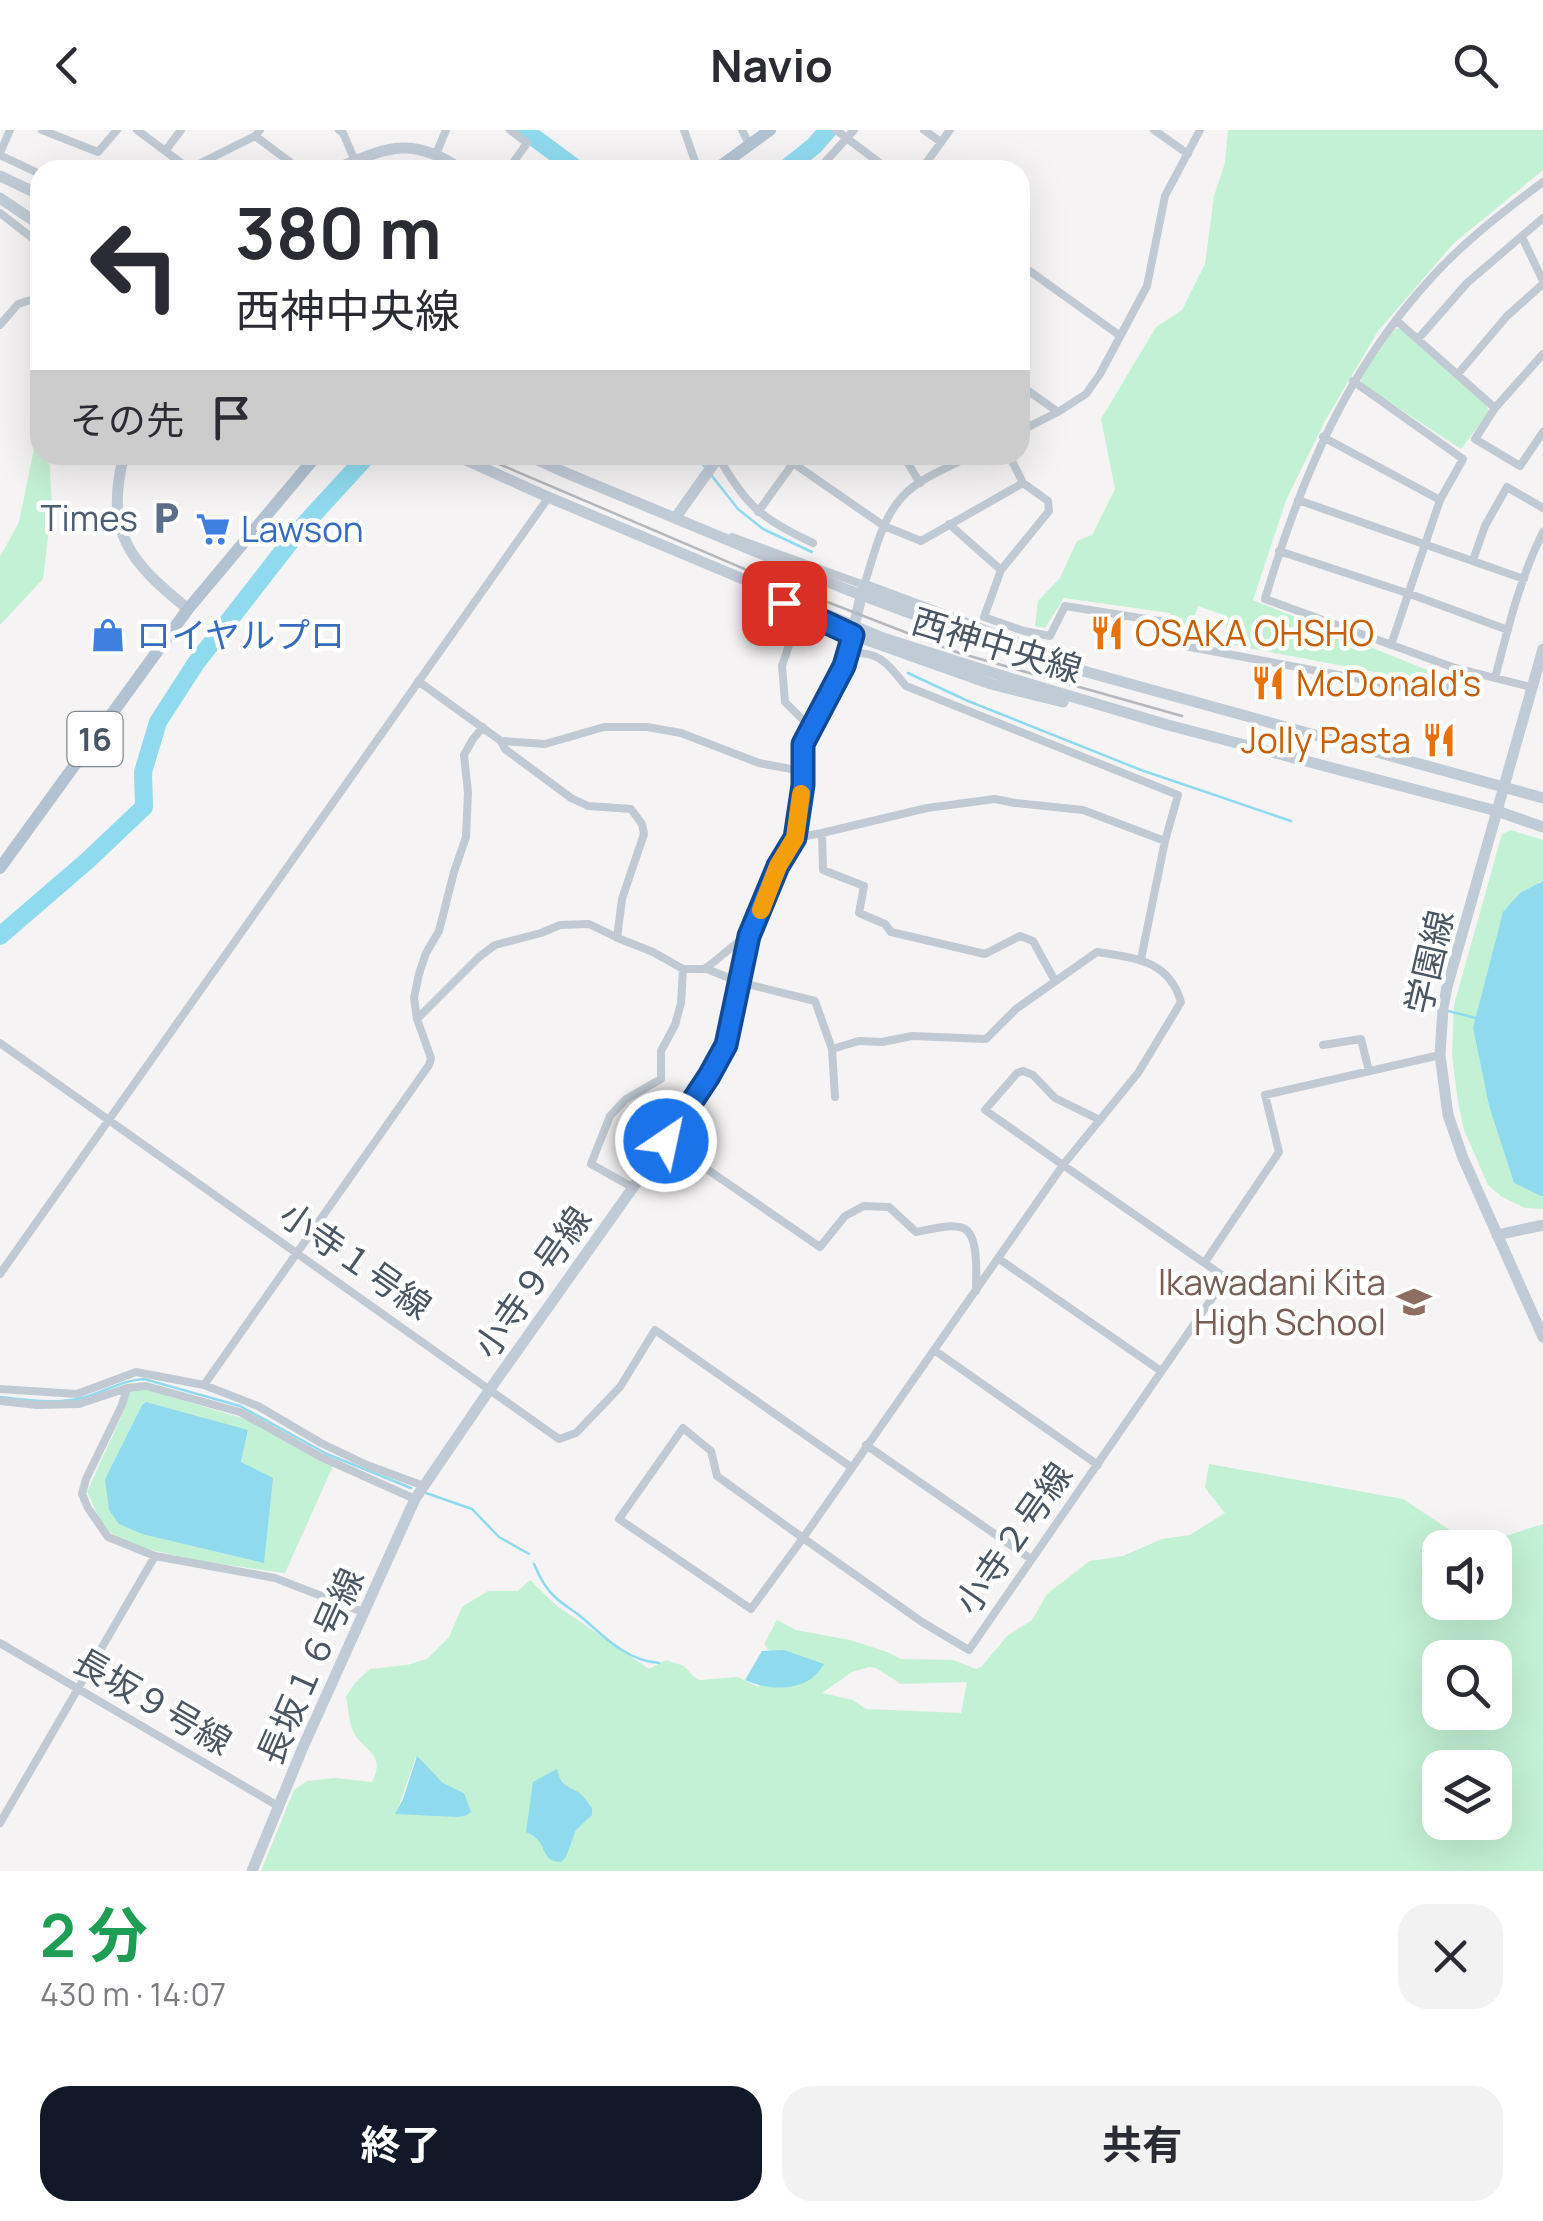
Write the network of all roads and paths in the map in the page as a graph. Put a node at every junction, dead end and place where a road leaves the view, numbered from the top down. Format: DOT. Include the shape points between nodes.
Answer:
graph roads {
  1 [pos="10,130"];
  2 [pos="42,130"];
  3 [pos="117,130"];
  4 [pos="138,130"];
  5 [pos="181,130"];
  6 [pos="446,130"];
  7 [pos="510,130"];
  8 [pos="684,130"];
  9 [pos="742,130"];
  10 [pos="770,130"];
  11 [pos="836,130"];
  12 [pos="854,130"];
  13 [pos="924,130"];
  14 [pos="950,130"];
  15 [pos="1154,130"];
  16 [pos="1200,130"];
  17 [pos="343,131"];
  18 [pos="257,133"];
  19 [pos="847,140"];
  20 [pos="942,142"];
  21 [pos="750,146"];
  22 [pos="166,150"];
  23 [pos="0,154"];
  24 [pos="436,154"];
  25 [pos="1188,154"];
  26 [pos="178,160"];
  27 [pos="205,160"];
  28 [pos="289,160"];
  29 [pos="355,160"];
  30 [pos="368,160"];
  31 [pos="446,160"];
  32 [pos="515,160"];
  33 [pos="694,160"];
  34 [pos="730,160"];
  35 [pos="828,160"];
  36 [pos="875,160"];
  37 [pos="928,160"];
  38 [pos="30,169"];
  39 [pos="0,176"];
  40 [pos="1543,182"];
  41 [pos="30,190"];
  42 [pos="0,198"];
  43 [pos="0,213"];
  44 [pos="1543,218"];
  45 [pos="30,219"];
  46 [pos="30,236"];
  47 [pos="1522,236"];
  48 [pos="1030,271"];
  49 [pos="1543,283"];
  50 [pos="30,300"];
  51 [pos="1397,321"];
  52 [pos="0,325"];
  53 [pos="1119,335"];
  54 [pos="1418,339"];
  55 [pos="1543,354"];
  56 [pos="1458,374"];
  57 [pos="1353,382"];
  58 [pos="1030,392"];
  59 [pos="1495,408"];
  60 [pos="1058,412"];
  61 [pos="1030,426"];
  62 [pos="1543,432"];
  63 [pos="1323,437"];
  64 [pos="121,465"];
  65 [pos="309,465"];
  66 [pos="469,465"];
  67 [pos="477,465"];
  68 [pos="551,465"];
  69 [pos="554,465"];
  70 [pos="712,465"];
  71 [pos="722,465"];
  72 [pos="792,465"];
  73 [pos="804,465"];
  74 [pos="909,465"];
  75 [pos="953,465"];
  76 [pos="1014,465"];
  77 [pos="920,483"];
  78 [pos="1023,483"];
  79 [pos="546,500"];
  80 [pos="1298,500"];
  81 [pos="1440,500"];
  82 [pos="1543,508"];
  83 [pos="758,512"];
  84 [pos="676,517"];
  85 [pos="948,524"];
  86 [pos="884,526"];
  87 [pos="1543,532"];
  88 [pos="812,543"];
  89 [pos="1426,544"];
  90 [pos="1279,552"];
  91 [pos="1472,560"];
  92 [pos="1001,570"];
  93 [pos="1524,579"];
  94 [pos="864,585"];
  95 [pos="1410,594"];
  96 [pos="188,609"];
  97 [pos="794,630"];
  98 [pos="1508,630"];
  99 [pos="853,635"];
  100 [pos="1392,645"];
  101 [pos="1543,649"];
  102 [pos="848,653"];
  103 [pos="1454,668"];
  104 [pos="1495,678"];
  105 [pos="418,681"];
  106 [pos="1133,686"];
  107 [pos="1531,687"];
  108 [pos="483,726"];
  109 [pos="1168,726"];
  110 [pos="810,727"];
  111 [pos="501,741"];
  112 [pos="802,770"];
  113 [pos="1504,786"];
  114 [pos="1543,798"];
  115 [pos="1497,811"];
  116 [pos="1543,826"];
  117 [pos="822,833"];
  118 [pos="795,838"];
  119 [pos="1166,842"];
  120 [pos="0,868"];
  121 [pos="749,936"];
  122 [pos="617,938"];
  123 [pos="1141,959"];
  124 [pos="683,969"];
  125 [pos="704,969"];
  126 [pos="1055,981"];
  127 [pos="739,982"];
  128 [pos="417,1019"];
  129 [pos="0,1043"];
  130 [pos="1323,1045"];
  131 [pos="832,1049"];
  132 [pos="1440,1054"];
  133 [pos="1369,1071"];
  134 [pos="835,1097"];
  135 [pos="109,1120"];
  136 [pos="1100,1120"];
  137 [pos="666,1141"];
  138 [pos="1064,1165"];
  139 [pos="632,1188"];
  140 [pos="1543,1225"];
  141 [pos="1497,1235"];
  142 [pos="297,1252"];
  143 [pos="998,1259"];
  144 [pos="1205,1262"];
  145 [pos="0,1274"];
  146 [pos="976,1291"];
  147 [pos="1543,1337"];
  148 [pos="934,1350"];
  149 [pos="1161,1372"];
  150 [pos="204,1385"];
  151 [pos="127,1388"];
  152 [pos="0,1389"];
  153 [pos="490,1389"];
  154 [pos="0,1401"];
  155 [pos="268,1420"];
  156 [pos="866,1445"];
  157 [pos="1098,1465"];
  158 [pos="850,1467"];
  159 [pos="424,1486"];
  160 [pos="416,1498"];
  161 [pos="803,1538"];
  162 [pos="155,1556"];
  163 [pos="1031,1559"];
  164 [pos="363,1612"];
  165 [pos="0,1643"];
  166 [pos="78,1688"];
  167 [pos="278,1806"];
  168 [pos="0,1823"];
  169 [pos="252,1871"];
  1 -- 23 [label="street"];
  2 -- 3 [label="street" via="98,152"];
  4 -- 22 [label="street"];
  5 -- 22 [label="street"];
  6 -- 24 [label="street"];
  7 -- 32 [label="street" via="527,142"];
  8 -- 33 [label="street"];
  9 -- 21 [label="street"];
  10 -- 21 [label="main road"];
  11 -- 19 [label="street"];
  12 -- 19 [label="street"];
  13 -- 20 [label="street"];
  14 -- 20 [label="street"];
  15 -- 25 [label="street"];
  16 -- 25 [label="street"];
  17 -- 29 [label="street"];
  18 -- 27 [label="street"];
  18 -- 28 [label="street"];
  19 -- 35 [label="street"];
  19 -- 36 [label="street"];
  20 -- 37 [label="street"];
  21 -- 34 [label="main road"];
  22 -- 26 [label="street"];
  23 -- 38 [label="street"];
  24 -- 30 [label="street" via="394,148"];
  24 -- 31 [label="street"];
  25 -- 53 [label="street" via="1165,196 1147,286"];
  39 -- 41 [label="street"];
  40 -- 51 [label="street" via="1468,241"];
  42 -- 45 [label="street"];
  43 -- 46 [label="street"];
  44 -- 47 [label="street"];
  47 -- 49 [label="street"];
  47 -- 54 [label="street" via="1467,283"];
  48 -- 53 [label="street"];
  49 -- 56 [label="street"];
  50 -- 52 [label="street"];
  51 -- 54 [label="street"];
  51 -- 57 [label="street"];
  53 -- 60 [label="street" via="1086,394"];
  54 -- 56 [label="street"];
  55 -- 59 [label="street"];
  56 -- 59 [label="street"];
  57 -- 63 [label="street"];
  57 -- 81 [label="street" via="1463,458"];
  58 -- 60 [label="street"];
  59 -- 62 [label="street" via="1475,439 1520,466"];
  60 -- 61 [label="street"];
  63 -- 80 [label="street"];
  63 -- 81 [label="street"];
  64 -- 96 [label="street" via="118,501 133,558"];
  65 -- 96 [label="main road, 16"];
  66 -- 79 [label="street"];
  67 -- 109 [label="street, 西神中央線, bridge" via="884,638"];
  68 -- 106 [label="street, 西神中央線, bridge" via="908,614"];
  69 -- 84 [label="street, 西神中央線"];
  70 -- 84 [label="street"];
  71 -- 83 [label="street"];
  72 -- 83 [label="street"];
  73 -- 86 [label="street"];
  74 -- 77 [label="street"];
  75 -- 77 [label="street"];
  76 -- 78 [label="street"];
  77 -- 86 [label="street"];
  78 -- 85 [label="street"];
  78 -- 92 [label="street" via="1048,501 1049,511"];
  79 -- 99 [label="street"];
  79 -- 105 [label="street"];
  80 -- 89 [label="street"];
  80 -- 90 [label="street"];
  81 -- 89 [label="street"];
  82 -- 91 [label="street" via="1507,488"];
  83 -- 88 [label="street"];
  84 -- 94 [label="street, 西神中央線"];
  85 -- 86 [label="street" via="921,541"];
  85 -- 92 [label="street"];
  86 -- 94 [label="street"];
  87 -- 93 [label="street"];
  89 -- 91 [label="street"];
  89 -- 95 [label="street"];
  90 -- 95 [label="street"];
  90 -- 100 [label="street" via="1266,599"];
  91 -- 93 [label="street"];
  92 -- 103 [label="street" via="984,617 1024,631 1050,636 1065,606 1171,623 1185,646 1445,695"];
  93 -- 98 [label="street"];
  94 -- 99 [label="street, 小寺９号線"];
  94 -- 106 [label="street"];
  95 -- 98 [label="street"];
  95 -- 100 [label="street"];
  96 -- 120 [label="main road, 16"];
  97 -- 110 [label="street" via="782,666 785,702"];
  98 -- 104 [label="street"];
  99 -- 102 [label="street, 小寺９号線"];
  99 -- 109 [label="street" via="991,684"];
  100 -- 103 [label="street"];
  101 -- 107 [label="street, 学園線"];
  102 -- 110 [label="street, 小寺９号線"];
  102 -- 119 [label="street" via="884,659 906,686 1178,795"];
  103 -- 104 [label="street"];
  104 -- 107 [label="street"];
  105 -- 108 [label="street"];
  105 -- 135 [label="street"];
  106 -- 113 [label="street, 西神中央線"];
  107 -- 113 [label="street, 学園線"];
  108 -- 111 [label="street"];
  108 -- 128 [label="street" via="464,755 466,837 439,932 419,974"];
  109 -- 115 [label="street, 西神中央線"];
  110 -- 112 [label="street, 小寺９号線"];
  111 -- 112 [label="street" via="545,744 604,728 647,727"];
  111 -- 122 [label="street" via="571,798 631,809 642,824"];
  112 -- 118 [label="street, 小寺９号線"];
  113 -- 114 [label="street, 西神中央線"];
  113 -- 115 [label="street, 学園線"];
  115 -- 116 [label="street, 西神中央線"];
  115 -- 132 [label="street, 学園線" via="1447,986"];
  117 -- 118 [label="street"];
  117 -- 119 [label="street" via="995,799 1083,810"];
  117 -- 126 [label="street" via="824,870 864,886 858,914 892,932 985,954 1020,936 1034,941"];
  118 -- 121 [label="street, 小寺９号線"];
  119 -- 123 [label="street"];
  121 -- 125 [label="street"];
  121 -- 127 [label="street, 小寺９号線"];
  122 -- 124 [label="street"];
  122 -- 128 [label="street" via="590,924 560,925 496,944"];
  123 -- 126 [label="street" via="1097,952"];
  123 -- 136 [label="street" via="1176,985 1181,1002 1138,1074"];
  124 -- 125 [label="street"];
  124 -- 139 [label="street" via="676,1025 660,1051 661,1079 610,1116 590,1164"];
  125 -- 127 [label="street"];
  126 -- 131 [label="street" via="986,1038 912,1036"];
  127 -- 131 [label="street" via="815,1001"];
  127 -- 137 [label="street, 小寺９号線" via="726,1045"];
  128 -- 142 [label="street" via="428,1065"];
  129 -- 135 [label="street, 小寺１号線"];
  130 -- 133 [label="street" via="1361,1039"];
  131 -- 134 [label="street"];
  132 -- 133 [label="street"];
  132 -- 141 [label="street, 学園線" via="1448,1115"];
  133 -- 144 [label="street" via="1264,1095 1279,1152"];
  135 -- 142 [label="street, 小寺１号線"];
  135 -- 145 [label="street"];
  136 -- 138 [label="street"];
  136 -- 138 [label="street" via="1055,1098 1024,1071 986,1110"];
  137 -- 139 [label="street, 小寺９号線"];
  137 -- 146 [label="street" via="820,1248 845,1216 864,1206 889,1207 916,1232 964,1229 976,1258"];
  138 -- 143 [label="street"];
  138 -- 144 [label="street"];
  139 -- 153 [label="street, 小寺９号線"];
  140 -- 141 [label="street"];
  141 -- 147 [label="street, 学園線"];
  142 -- 150 [label="street"];
  142 -- 153 [label="street, 小寺１号線"];
  143 -- 146 [label="street"];
  143 -- 149 [label="street"];
  144 -- 149 [label="street, 小寺２号線" via="1226,1278"];
  146 -- 148 [label="street"];
  148 -- 156 [label="street"];
  148 -- 157 [label="street"];
  149 -- 157 [label="street, 小寺２号線"];
  150 -- 152 [label="street" via="136,1372 77,1394"];
  150 -- 155 [label="street" via="258,1406"];
  151 -- 154 [label="street" via="79,1404"];
  151 -- 155 [label="street" via="146,1386"];
  151 -- 162 [label="street" via="82,1494 108,1538"];
  153 -- 158 [label="street, 小寺１号線" via="559,1439 576,1433 620,1386 655,1330"];
  153 -- 159 [label="street, 小寺９号線"];
  155 -- 159 [label="street"];
  155 -- 160 [label="street" via="320,1457"];
  156 -- 158 [label="street"];
  156 -- 163 [label="street"];
  157 -- 163 [label="street, 小寺２号線"];
  158 -- 161 [label="street"];
  159 -- 160 [label="street, 長坂１６号線"];
  160 -- 164 [label="street, 長坂１６号線"];
  161 -- 161 [label="street" via="717,1476 711,1451 683,1428 619,1519 752,1609"];
  161 -- 163 [label="street, 小寺２号線" via="969,1650"];
  162 -- 164 [label="street" via="275,1578"];
  162 -- 166 [label="street"];
  164 -- 167 [label="street, 長坂１６号線"];
  165 -- 166 [label="street, 長坂９号線"];
  166 -- 167 [label="street, 長坂９号線"];
  166 -- 168 [label="street"];
  167 -- 169 [label="street, 長坂１６号線"];
}
